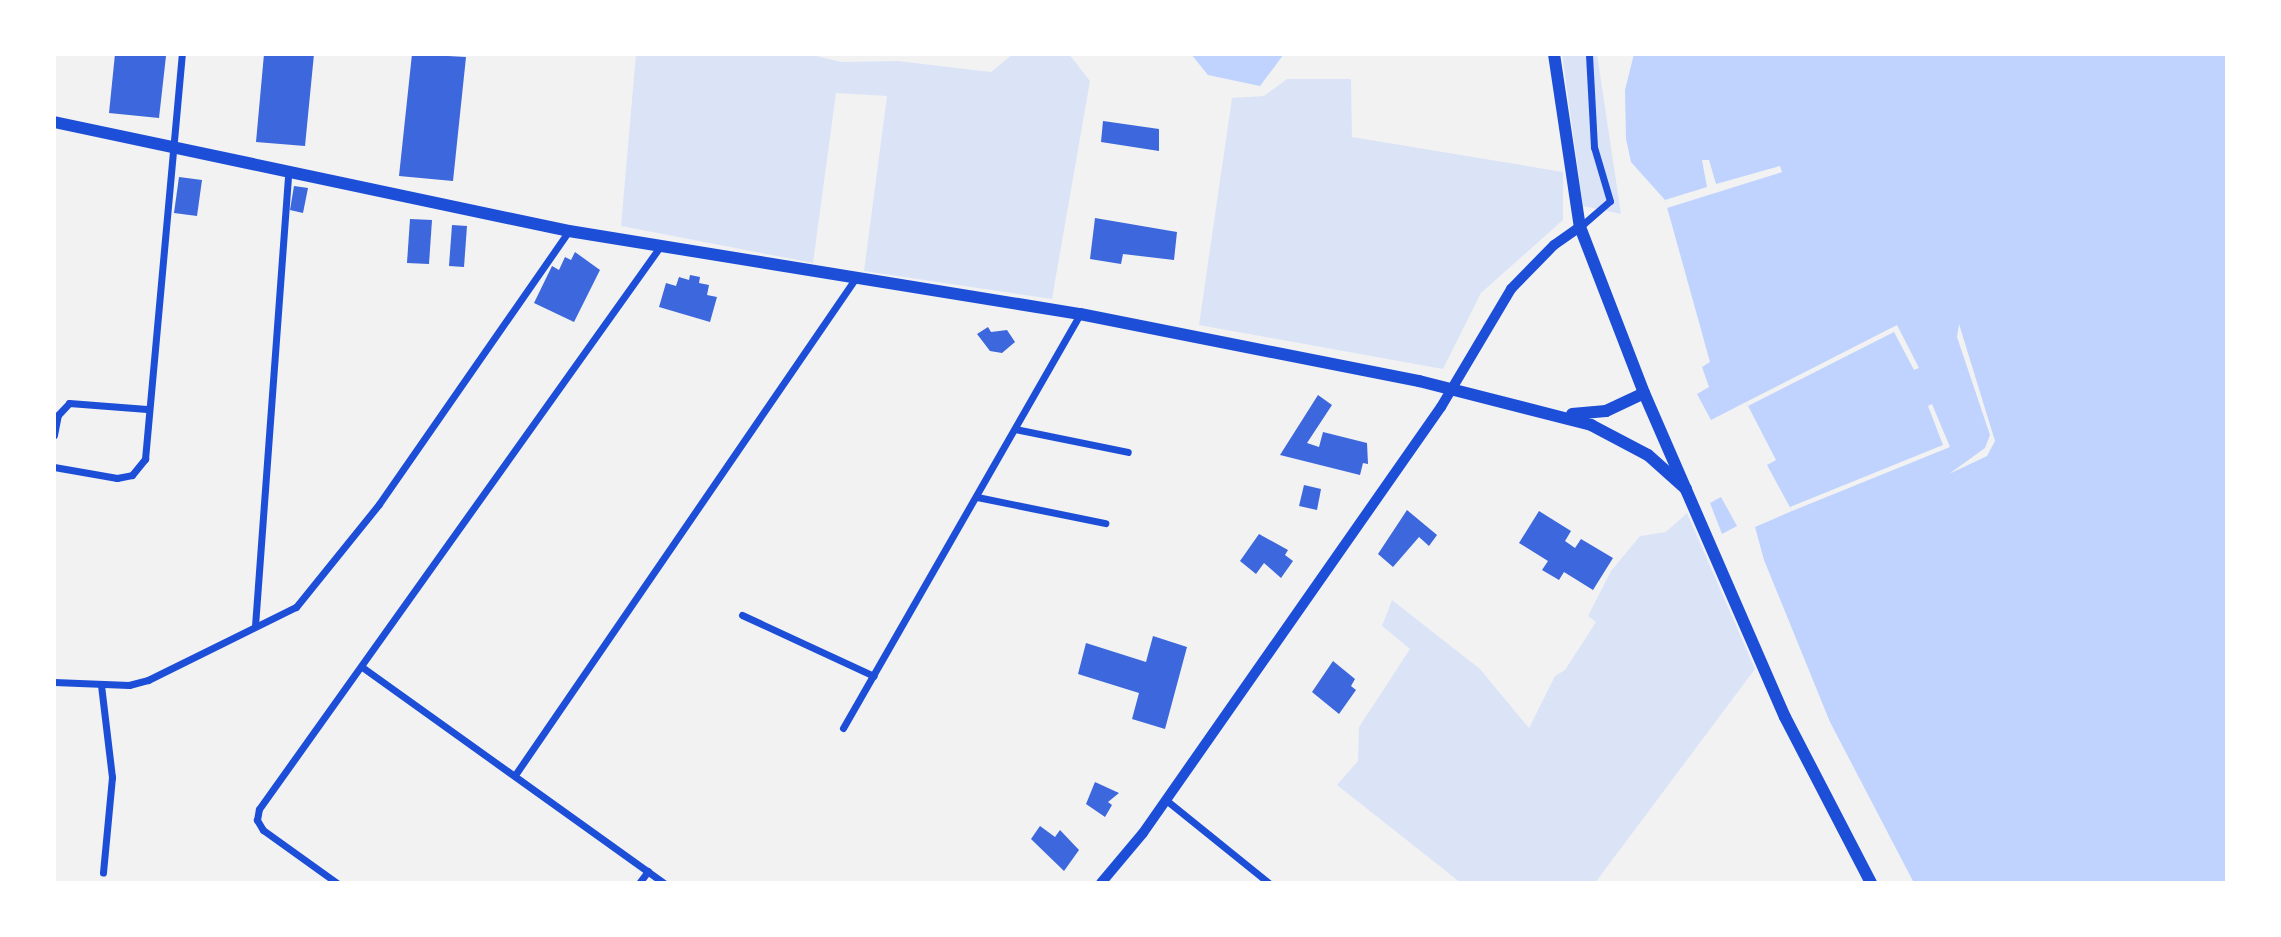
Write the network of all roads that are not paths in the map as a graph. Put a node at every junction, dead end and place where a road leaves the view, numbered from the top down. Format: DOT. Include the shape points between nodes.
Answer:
graph roads {
  1 [pos="182,54"];
  2 [pos="1554,54"];
  3 [pos="1589,54"];
  4 [pos="54,122"];
  5 [pos="174,148"];
  6 [pos="288,172"];
  7 [pos="1580,227"];
  8 [pos="569,231"];
  9 [pos="659,248"];
  10 [pos="855,279"];
  11 [pos="1080,314"];
  12 [pos="1452,390"];
  13 [pos="1644,393"];
  14 [pos="147,409"];
  15 [pos="1563,414"];
  16 [pos="1015,429"];
  17 [pos="54,435"];
  18 [pos="1128,452"];
  19 [pos="54,467"];
  20 [pos="1686,489"];
  21 [pos="977,497"];
  22 [pos="1105,523"];
  23 [pos="742,615"];
  24 [pos="255,626"];
  25 [pos="362,667"];
  26 [pos="874,676"];
  27 [pos="54,682"];
  28 [pos="101,685"];
  29 [pos="843,728"];
  30 [pos="515,775"];
  31 [pos="1166,800"];
  32 [pos="648,871"];
  33 [pos="103,873"];
  34 [pos="337,883"];
  35 [pos="639,883"];
  36 [pos="664,883"];
  37 [pos="1101,883"];
  38 [pos="1269,883"];
  39 [pos="1871,883"];
  1 -- 5 [label="street"];
  2 -- 7 [label="highway"];
  3 -- 7 [label="street" via="1594,147 1610,201"];
  4 -- 5 [label="highway"];
  5 -- 6 [label="highway"];
  5 -- 14 [label="street"];
  6 -- 8 [label="highway"];
  6 -- 24 [label="street"];
  7 -- 12 [label="main road" via="1511,289"];
  7 -- 13 [label="highway"];
  8 -- 9 [label="highway"];
  8 -- 24 [label="street" via="309,595"];
  9 -- 10 [label="highway"];
  9 -- 25 [label="street"];
  10 -- 11 [label="highway"];
  10 -- 30 [label="street"];
  11 -- 12 [label="highway"];
  11 -- 16 [label="street"];
  12 -- 15 [label="highway"];
  12 -- 31 [label="main road"];
  13 -- 15 [label="highway" via="1606,411"];
  13 -- 20 [label="highway"];
  14 -- 17 [label="street" via="69,403 58,415"];
  14 -- 19 [label="street" via="145,459 132,475 117,478"];
  15 -- 20 [label="highway" via="1648,455"];
  16 -- 18 [label="street"];
  16 -- 21 [label="street"];
  20 -- 39 [label="highway" via="1785,717"];
  21 -- 22 [label="street"];
  21 -- 26 [label="street"];
  23 -- 26 [label="street"];
  24 -- 28 [label="street" via="148,680"];
  25 -- 30 [label="street"];
  25 -- 34 [label="street" via="259,809 257,820 263,830"];
  26 -- 29 [label="street"];
  27 -- 28 [label="street"];
  28 -- 33 [label="street" via="112,777"];
  30 -- 32 [label="street"];
  31 -- 37 [label="main road"];
  31 -- 38 [label="street"];
  32 -- 35 [label="street"];
  32 -- 36 [label="street"];
}
